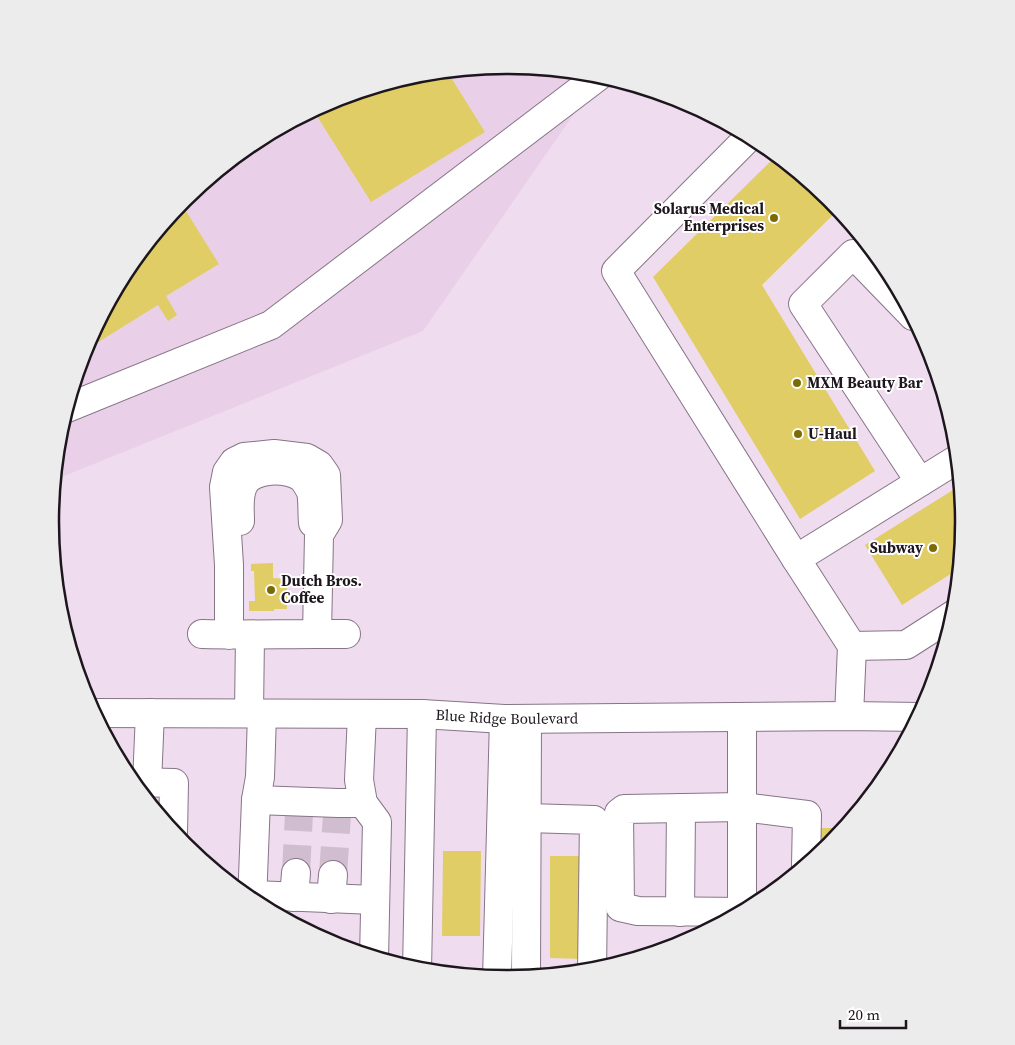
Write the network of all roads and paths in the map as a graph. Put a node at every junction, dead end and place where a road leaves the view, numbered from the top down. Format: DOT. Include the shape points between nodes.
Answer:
graph roads {
  1 [pos="591,82"];
  2 [pos="745,142"];
  3 [pos="897,299"];
  4 [pos="74,405"];
  5 [pos="952,462"];
  6 [pos="920,482"];
  7 [pos="796,559"];
  8 [pos="945,621"];
  9 [pos="236,630"];
  10 [pos="202,634"];
  11 [pos="316,634"];
  12 [pos="346,634"];
  13 [pos="852,646"];
  14 [pos="101,713"];
  15 [pos="150,713"];
  16 [pos="256,714"];
  17 [pos="422,714"];
  18 [pos="362,715"];
  19 [pos="849,716"];
  20 [pos="742,717"];
  21 [pos="515,719"];
  22 [pos="910,722"];
  23 [pos="139,779"];
  24 [pos="142,784"];
  25 [pos="256,800"];
  26 [pos="346,807"];
  27 [pos="742,807"];
  28 [pos="681,808"];
  29 [pos="526,818"];
  30 [pos="173,822"];
  31 [pos="806,857"];
  32 [pos="252,892"];
  33 [pos="258,896"];
  34 [pos="376,900"];
  35 [pos="743,904"];
  36 [pos="680,912"];
  37 [pos="730,912"];
  38 [pos="374,951"];
  39 [pos="417,962"];
  40 [pos="592,963"];
  41 [pos="526,970"];
  42 [pos="498,971"];
  1 -- 4 [label="main road" via="271,325"];
  2 -- 7 [label="main road" via="616,271"];
  3 -- 6 [label="main road" via="853,254 803,304"];
  5 -- 6 [label="main road"];
  6 -- 7 [label="main road"];
  7 -- 13 [label="main road"];
  8 -- 13 [label="main road" via="906,645"];
  9 -- 10 [label="main road"];
  9 -- 11 [label="main road"];
  9 -- 11 [label="main road" via="224,487 227,472 244,456 274,454 308,458 326,475 328,520 319,535"];
  9 -- 16 [label="main road"];
  11 -- 12 [label="main road"];
  13 -- 19 [label="main road"];
  14 -- 15 [label="main road, Blue Ridge Boulevard"];
  15 -- 16 [label="main road, Blue Ridge Boulevard"];
  15 -- 23 [label="main road"];
  16 -- 18 [label="main road, Blue Ridge Boulevard"];
  16 -- 25 [label="main road" via="260,777"];
  17 -- 18 [label="main road, Blue Ridge Boulevard"];
  17 -- 21 [label="main road, Blue Ridge Boulevard"];
  17 -- 39 [label="main road"];
  18 -- 26 [label="main road" via="359,780"];
  19 -- 20 [label="main road, Blue Ridge Boulevard"];
  19 -- 22 [label="main road, Blue Ridge Boulevard"];
  20 -- 21 [label="main road, Blue Ridge Boulevard"];
  20 -- 27 [label="main road"];
  21 -- 29 [label="main road"];
  21 -- 42 [label="main road"];
  24 -- 30 [label="main road" via="174,783"];
  25 -- 26 [label="main road" via="299,808"];
  25 -- 32 [label="main road"];
  26 -- 34 [label="main road" via="377,822"];
  27 -- 28 [label="main road"];
  27 -- 31 [label="main road" via="807,815"];
  27 -- 35 [label="main road"];
  28 -- 36 [label="main road"];
  28 -- 36 [label="main road" via="624,809 619,813 620,907"];
  29 -- 40 [label="main road" via="594,820"];
  29 -- 41 [label="main road"];
  33 -- 34 [label="main road" via="295,885 332,887"];
  34 -- 38 [label="main road"];
  36 -- 37 [label="main road"];
}
